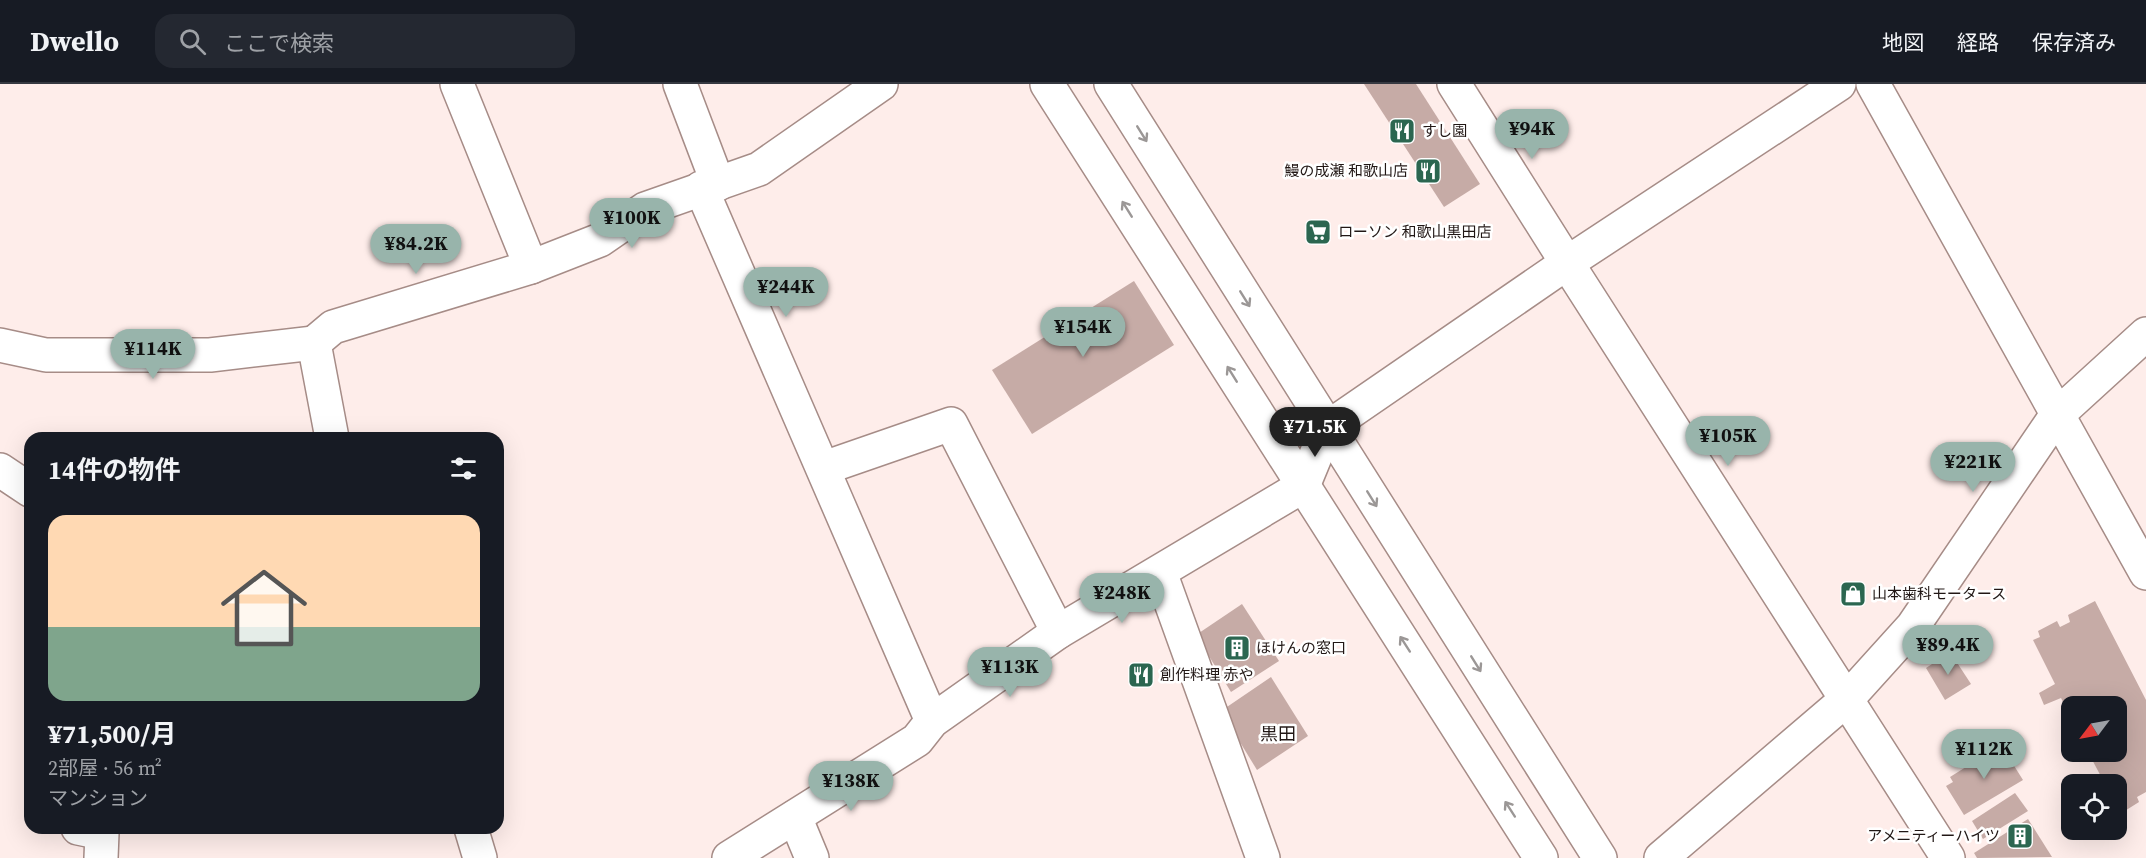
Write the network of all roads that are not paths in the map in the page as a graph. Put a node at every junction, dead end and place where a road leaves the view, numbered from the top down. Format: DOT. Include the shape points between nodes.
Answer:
graph roads {
  1 [pos="457,84"];
  2 [pos="680,84"];
  3 [pos="881,84"];
  4 [pos="1047,84"];
  5 [pos="1111,84"];
  6 [pos="1454,84"];
  7 [pos="1839,84"];
  8 [pos="1873,84"];
  9 [pos="709,186"];
  10 [pos="1567,263"];
  11 [pos="531,267"];
  12 [pos="2146,333"];
  13 [pos="314,343"];
  14 [pos="0,346"];
  15 [pos="2056,416"];
  16 [pos="1327,428"];
  17 [pos="331,432"];
  18 [pos="824,468"];
  19 [pos="0,470"];
  20 [pos="24,486"];
  21 [pos="1303,486"];
  22 [pos="1160,572"];
  23 [pos="2146,573"];
  24 [pos="1058,633"];
  25 [pos="1847,699"];
  26 [pos="932,721"];
  27 [pos="795,817"];
  28 [pos="102,834"];
  29 [pos="473,834"];
  30 [pos="101,858"];
  31 [pos="480,858"];
  32 [pos="729,858"];
  33 [pos="812,858"];
  34 [pos="1263,858"];
  35 [pos="1541,858"];
  36 [pos="1600,858"];
  37 [pos="1661,858"];
  38 [pos="1948,858"];
  1 -- 11 [label="street"];
  2 -- 9 [label="street"];
  3 -- 9 [label="street" via="759,169"];
  21 -- 4 [label="street, one-way"];
  5 -- 16 [label="street, one-way"];
  6 -- 10 [label="street"];
  7 -- 10 [label="street"];
  8 -- 15 [label="street"];
  9 -- 11 [label="street" via="645,209 600,240"];
  9 -- 18 [label="street"];
  10 -- 16 [label="street"];
  10 -- 25 [label="street"];
  11 -- 13 [label="street" via="333,327"];
  12 -- 15 [label="street"];
  13 -- 14 [label="street" via="210,355 46,355"];
  13 -- 17 [label="street"];
  15 -- 23 [label="street"];
  15 -- 25 [label="street" via="1913,626"];
  16 -- 21 [label="street"];
  16 -- 36 [label="street, one-way"];
  18 -- 24 [label="street" via="951,424"];
  18 -- 26 [label="street"];
  19 -- 20 [label="street"];
  21 -- 22 [label="street"];
  35 -- 21 [label="street, one-way"];
  22 -- 24 [label="street"];
  22 -- 34 [label="street"];
  24 -- 26 [label="street"];
  25 -- 37 [label="street"];
  25 -- 38 [label="street"];
  26 -- 27 [label="street" via="917,740"];
  27 -- 32 [label="street"];
  27 -- 33 [label="street"];
  28 -- 30 [label="street"];
  29 -- 31 [label="street"];
}
